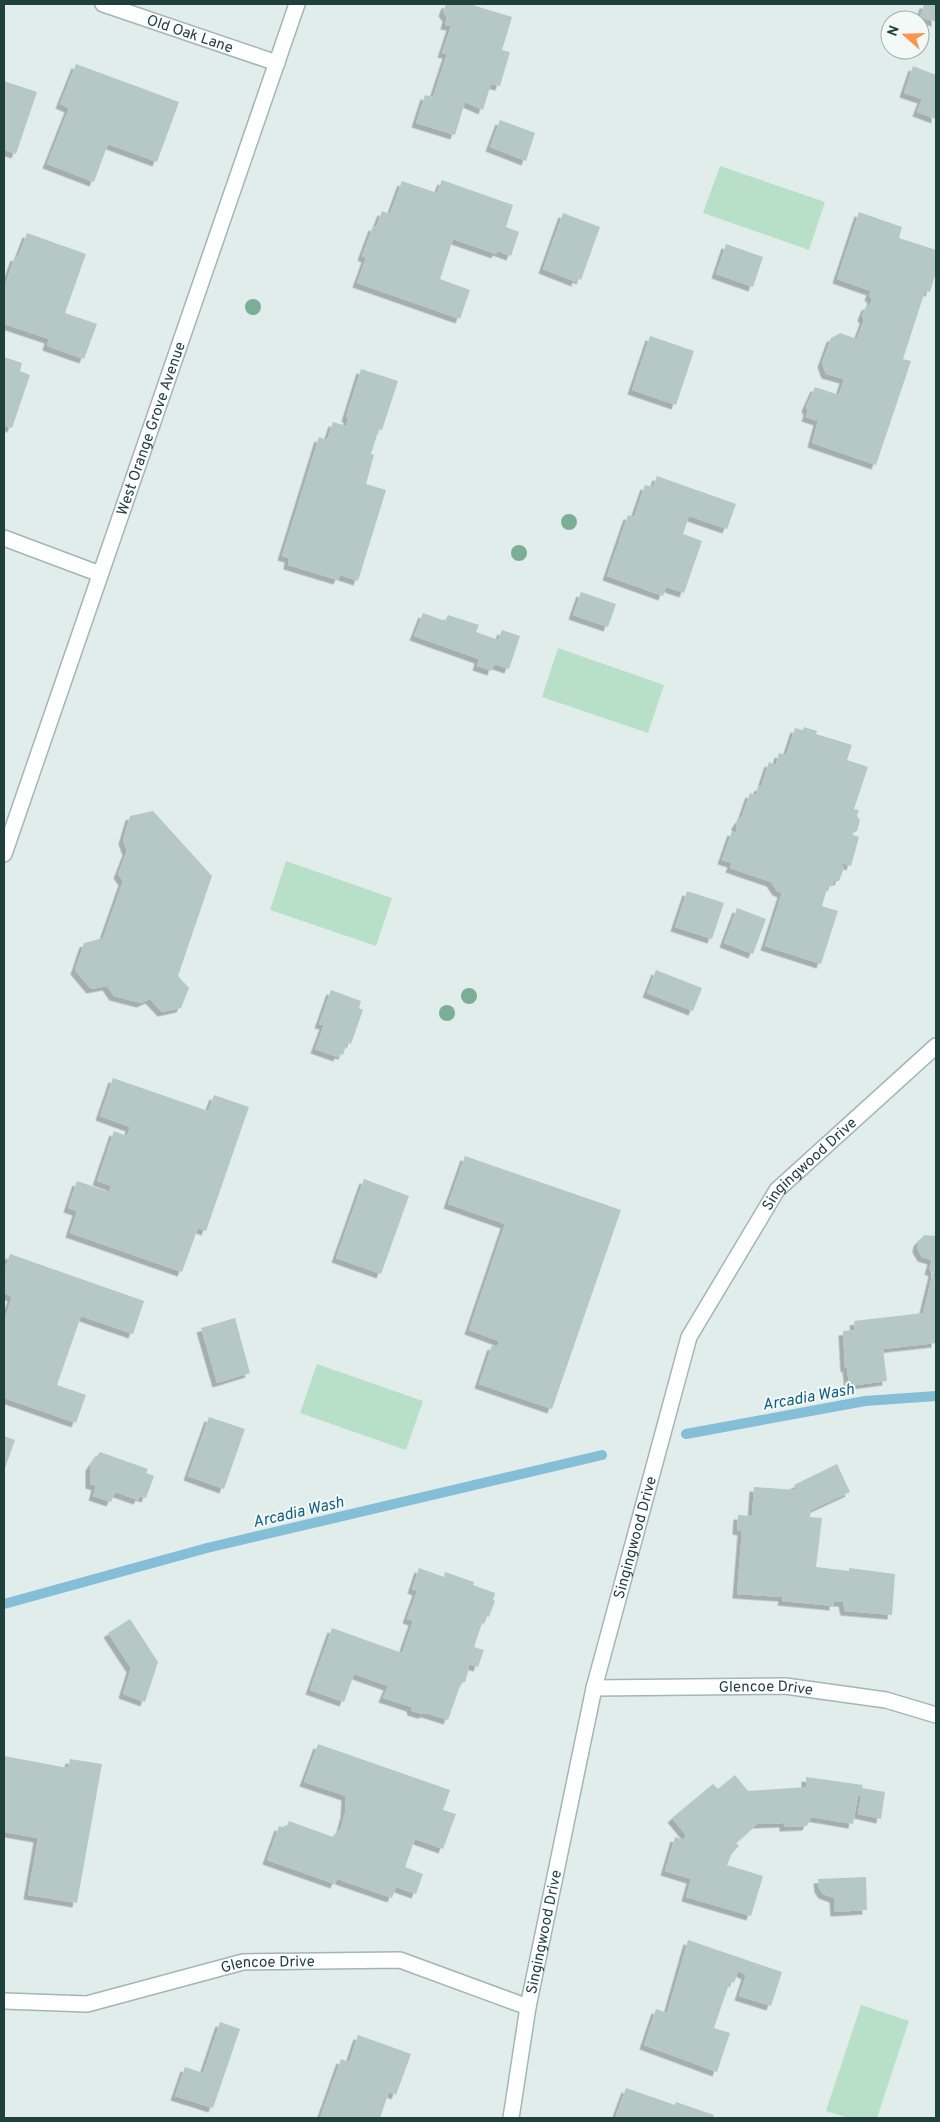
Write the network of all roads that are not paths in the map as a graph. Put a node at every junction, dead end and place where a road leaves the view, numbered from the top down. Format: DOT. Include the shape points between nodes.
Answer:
graph roads {
  1 [pos="103,4"];
  2 [pos="297,4"];
  3 [pos="277,63"];
  4 [pos="4,538"];
  5 [pos="100,574"];
  6 [pos="4,854"];
  7 [pos="936,1046"];
  8 [pos="594,1688"];
  9 [pos="936,1715"];
  10 [pos="4,2001"];
  11 [pos="528,2006"];
  12 [pos="511,2118"];
  1 -- 3 [label="street, Old Oak Lane"];
  2 -- 3 [label="street, West Orange Grove Avenue"];
  3 -- 5 [label="street, West Orange Grove Avenue"];
  4 -- 5 [label="street"];
  5 -- 6 [label="street, West Orange Grove Avenue"];
  7 -- 8 [label="street, Singingwood Drive" via="778,1190 689,1337"];
  8 -- 9 [label="street, Glencoe Drive" via="785,1686 886,1700"];
  8 -- 11 [label="street, Singingwood Drive"];
  10 -- 11 [label="street, Glencoe Drive" via="87,2004 243,1962 400,1960"];
  11 -- 12 [label="street, Singingwood Drive"];
}
